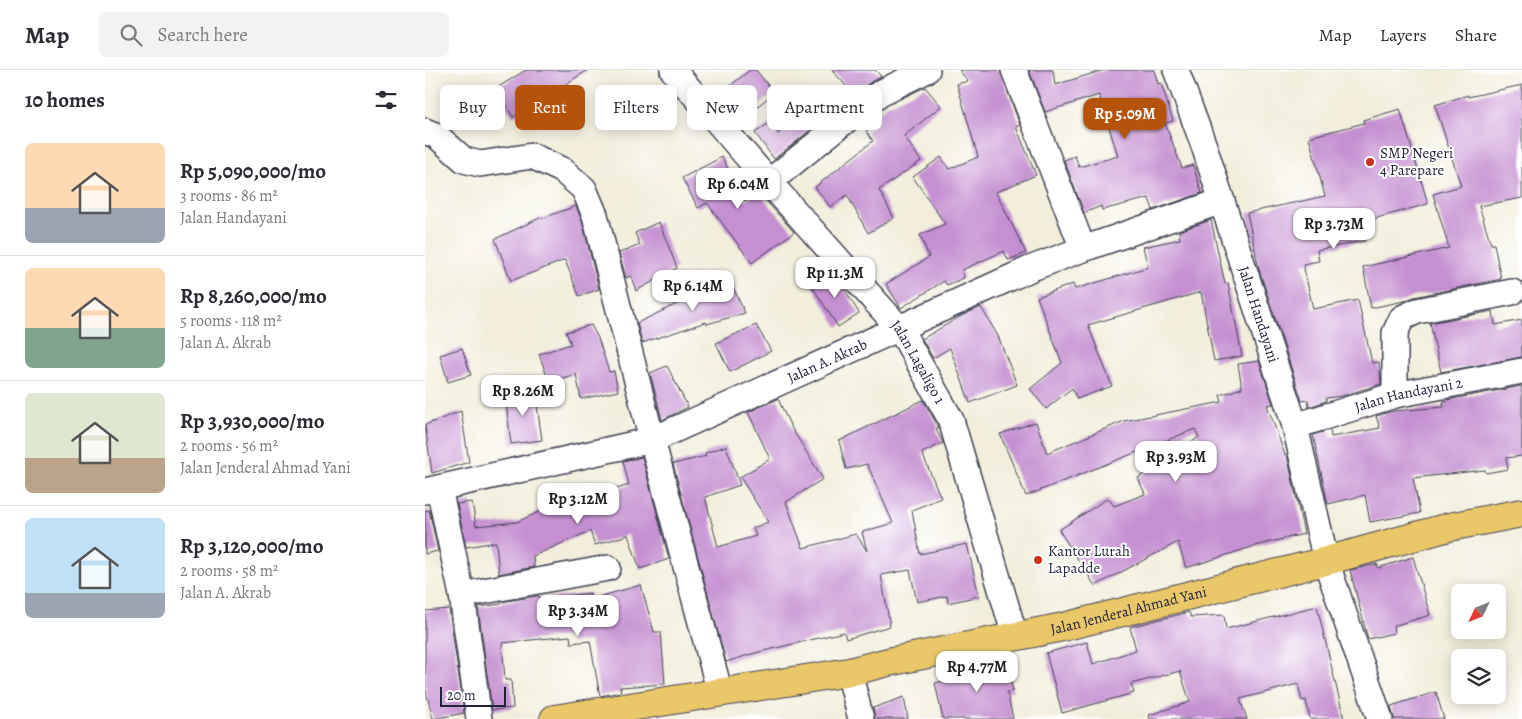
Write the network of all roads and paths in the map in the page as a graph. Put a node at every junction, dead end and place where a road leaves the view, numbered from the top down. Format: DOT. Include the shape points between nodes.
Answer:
graph roads {
  1 [pos="927,70"];
  2 [pos="1014,70"];
  3 [pos="1176,70"];
  4 [pos="675,71"];
  5 [pos="425,131"];
  6 [pos="769,182"];
  7 [pos="1222,201"];
  8 [pos="1083,248"];
  9 [pos="1512,292"];
  10 [pos="900,329"];
  11 [pos="1522,371"];
  12 [pos="1395,395"];
  13 [pos="1295,426"];
  14 [pos="652,440"];
  15 [pos="432,490"];
  16 [pos="1522,513"];
  17 [pos="1326,561"];
  18 [pos="608,568"];
  19 [pos="462,595"];
  20 [pos="1015,636"];
  21 [pos="849,672"];
  22 [pos="720,694"];
  23 [pos="479,719"];
  24 [pos="554,719"];
  25 [pos="861,719"];
  26 [pos="1381,719"];
  1 -- 6 [label="street" via="880,93"];
  2 -- 8 [label="street"];
  3 -- 7 [label="street, Jalan Handayani"];
  4 -- 6 [label="street, Jalan Lagaligo 1"];
  5 -- 14 [label="street" via="437,136 465,160 480,164 532,156 562,170 584,189 595,215"];
  6 -- 10 [label="street, Jalan Lagaligo 1"];
  7 -- 8 [label="street, Jalan A. Akrab"];
  7 -- 13 [label="street, Jalan Handayani"];
  8 -- 10 [label="street, Jalan A. Akrab"];
  9 -- 12 [label="street" via="1417,311 1402,318 1395,332"];
  10 -- 14 [label="street, Jalan A. Akrab"];
  10 -- 20 [label="street, Jalan Lagaligo 1" via="951,420"];
  11 -- 12 [label="street, Jalan Handayani 2"];
  12 -- 13 [label="street, Jalan Handayani 2"];
  13 -- 17 [label="street, Jalan Handayani"];
  14 -- 15 [label="street, Jalan A. Akrab"];
  14 -- 22 [label="street"];
  15 -- 19 [label="street"];
  16 -- 17 [label="highway, Jalan Jenderal Ahmad Yani" via="1449,527"];
  17 -- 20 [label="highway, Jalan Jenderal Ahmad Yani" via="1063,627"];
  17 -- 26 [label="street, Jalan Handayani"];
  18 -- 19 [label="street"];
  19 -- 23 [label="street"];
  20 -- 21 [label="highway, Jalan Jenderal Ahmad Yani"];
  21 -- 22 [label="highway, Jalan Jenderal Ahmad Yani"];
  21 -- 25 [label="street"];
  22 -- 24 [label="highway, Jalan Jenderal Ahmad Yani"];
}
